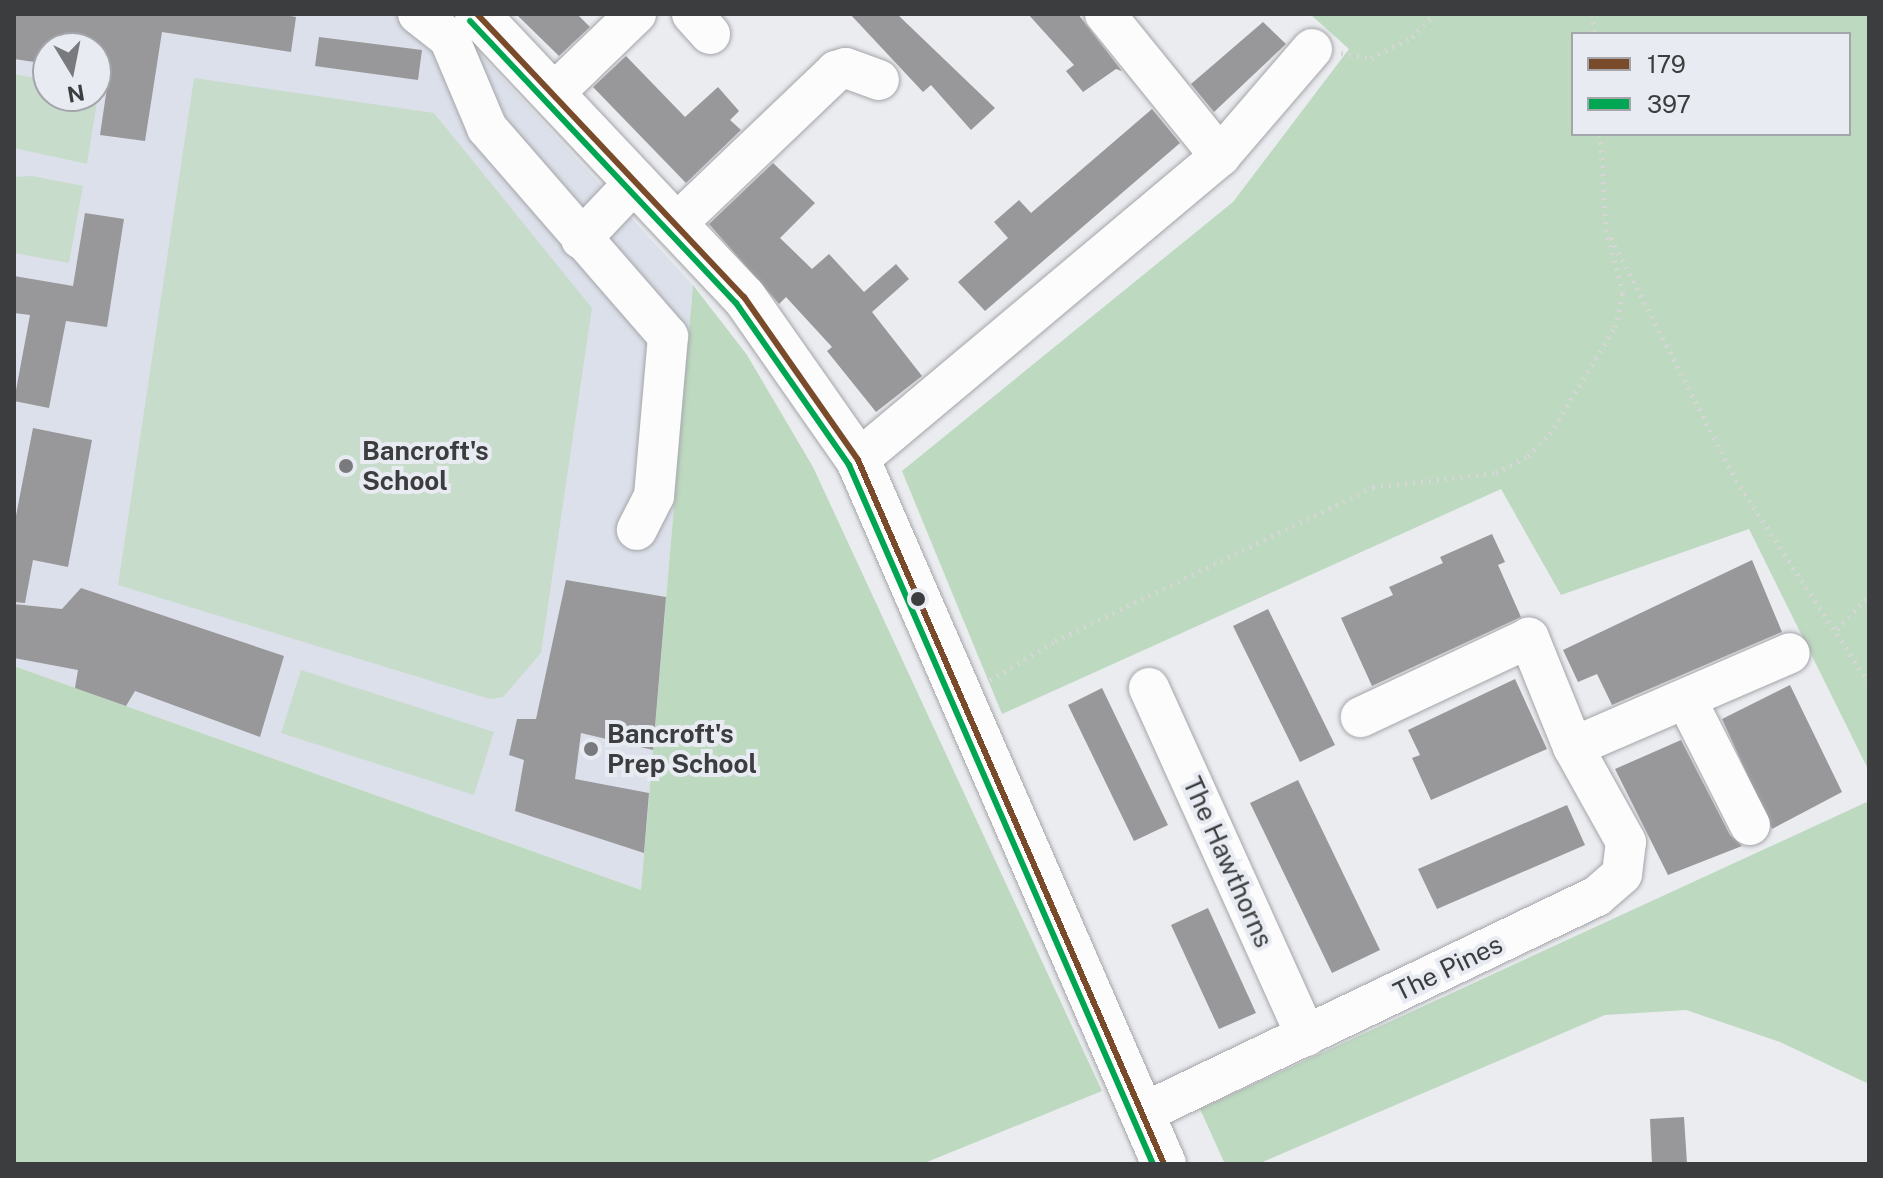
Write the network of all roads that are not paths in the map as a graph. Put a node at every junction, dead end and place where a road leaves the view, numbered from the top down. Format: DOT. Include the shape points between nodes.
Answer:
graph roads {
  1 [pos="418,14"];
  2 [pos="477,14"];
  3 [pos="636,14"];
  4 [pos="1105,14"];
  5 [pos="1312,49"];
  6 [pos="879,80"];
  7 [pos="552,95"];
  8 [pos="1220,156"];
  9 [pos="635,182"];
  10 [pos="675,225"];
  11 [pos="581,239"];
  12 [pos="858,460"];
  13 [pos="637,530"];
  14 [pos="1790,653"];
  15 [pos="1149,688"];
  16 [pos="1687,701"];
  17 [pos="1361,717"];
  18 [pos="1573,747"];
  19 [pos="1750,825"];
  20 [pos="1306,1036"];
  21 [pos="1141,1114"];
  22 [pos="1164,1164"];
  1 -- 11 [label="street" via="449,38 487,128"];
  2 -- 7 [label="main road"];
  3 -- 7 [label="street"];
  4 -- 8 [label="street"];
  5 -- 8 [label="street"];
  6 -- 10 [label="street" via="846,68 836,71"];
  7 -- 9 [label="main road"];
  8 -- 12 [label="street"];
  9 -- 10 [label="main road"];
  9 -- 11 [label="street"];
  10 -- 12 [label="main road" via="744,297"];
  11 -- 13 [label="street" via="668,336 654,496"];
  12 -- 21 [label="main road"];
  14 -- 16 [label="street"];
  15 -- 20 [label="street, The Hawthorns"];
  16 -- 18 [label="street"];
  16 -- 19 [label="street"];
  17 -- 18 [label="street, The Pines" via="1529,638"];
  18 -- 20 [label="street, The Pines" via="1626,842 1622,874 1597,896"];
  20 -- 21 [label="street, The Pines"];
  21 -- 22 [label="main road"];
}
